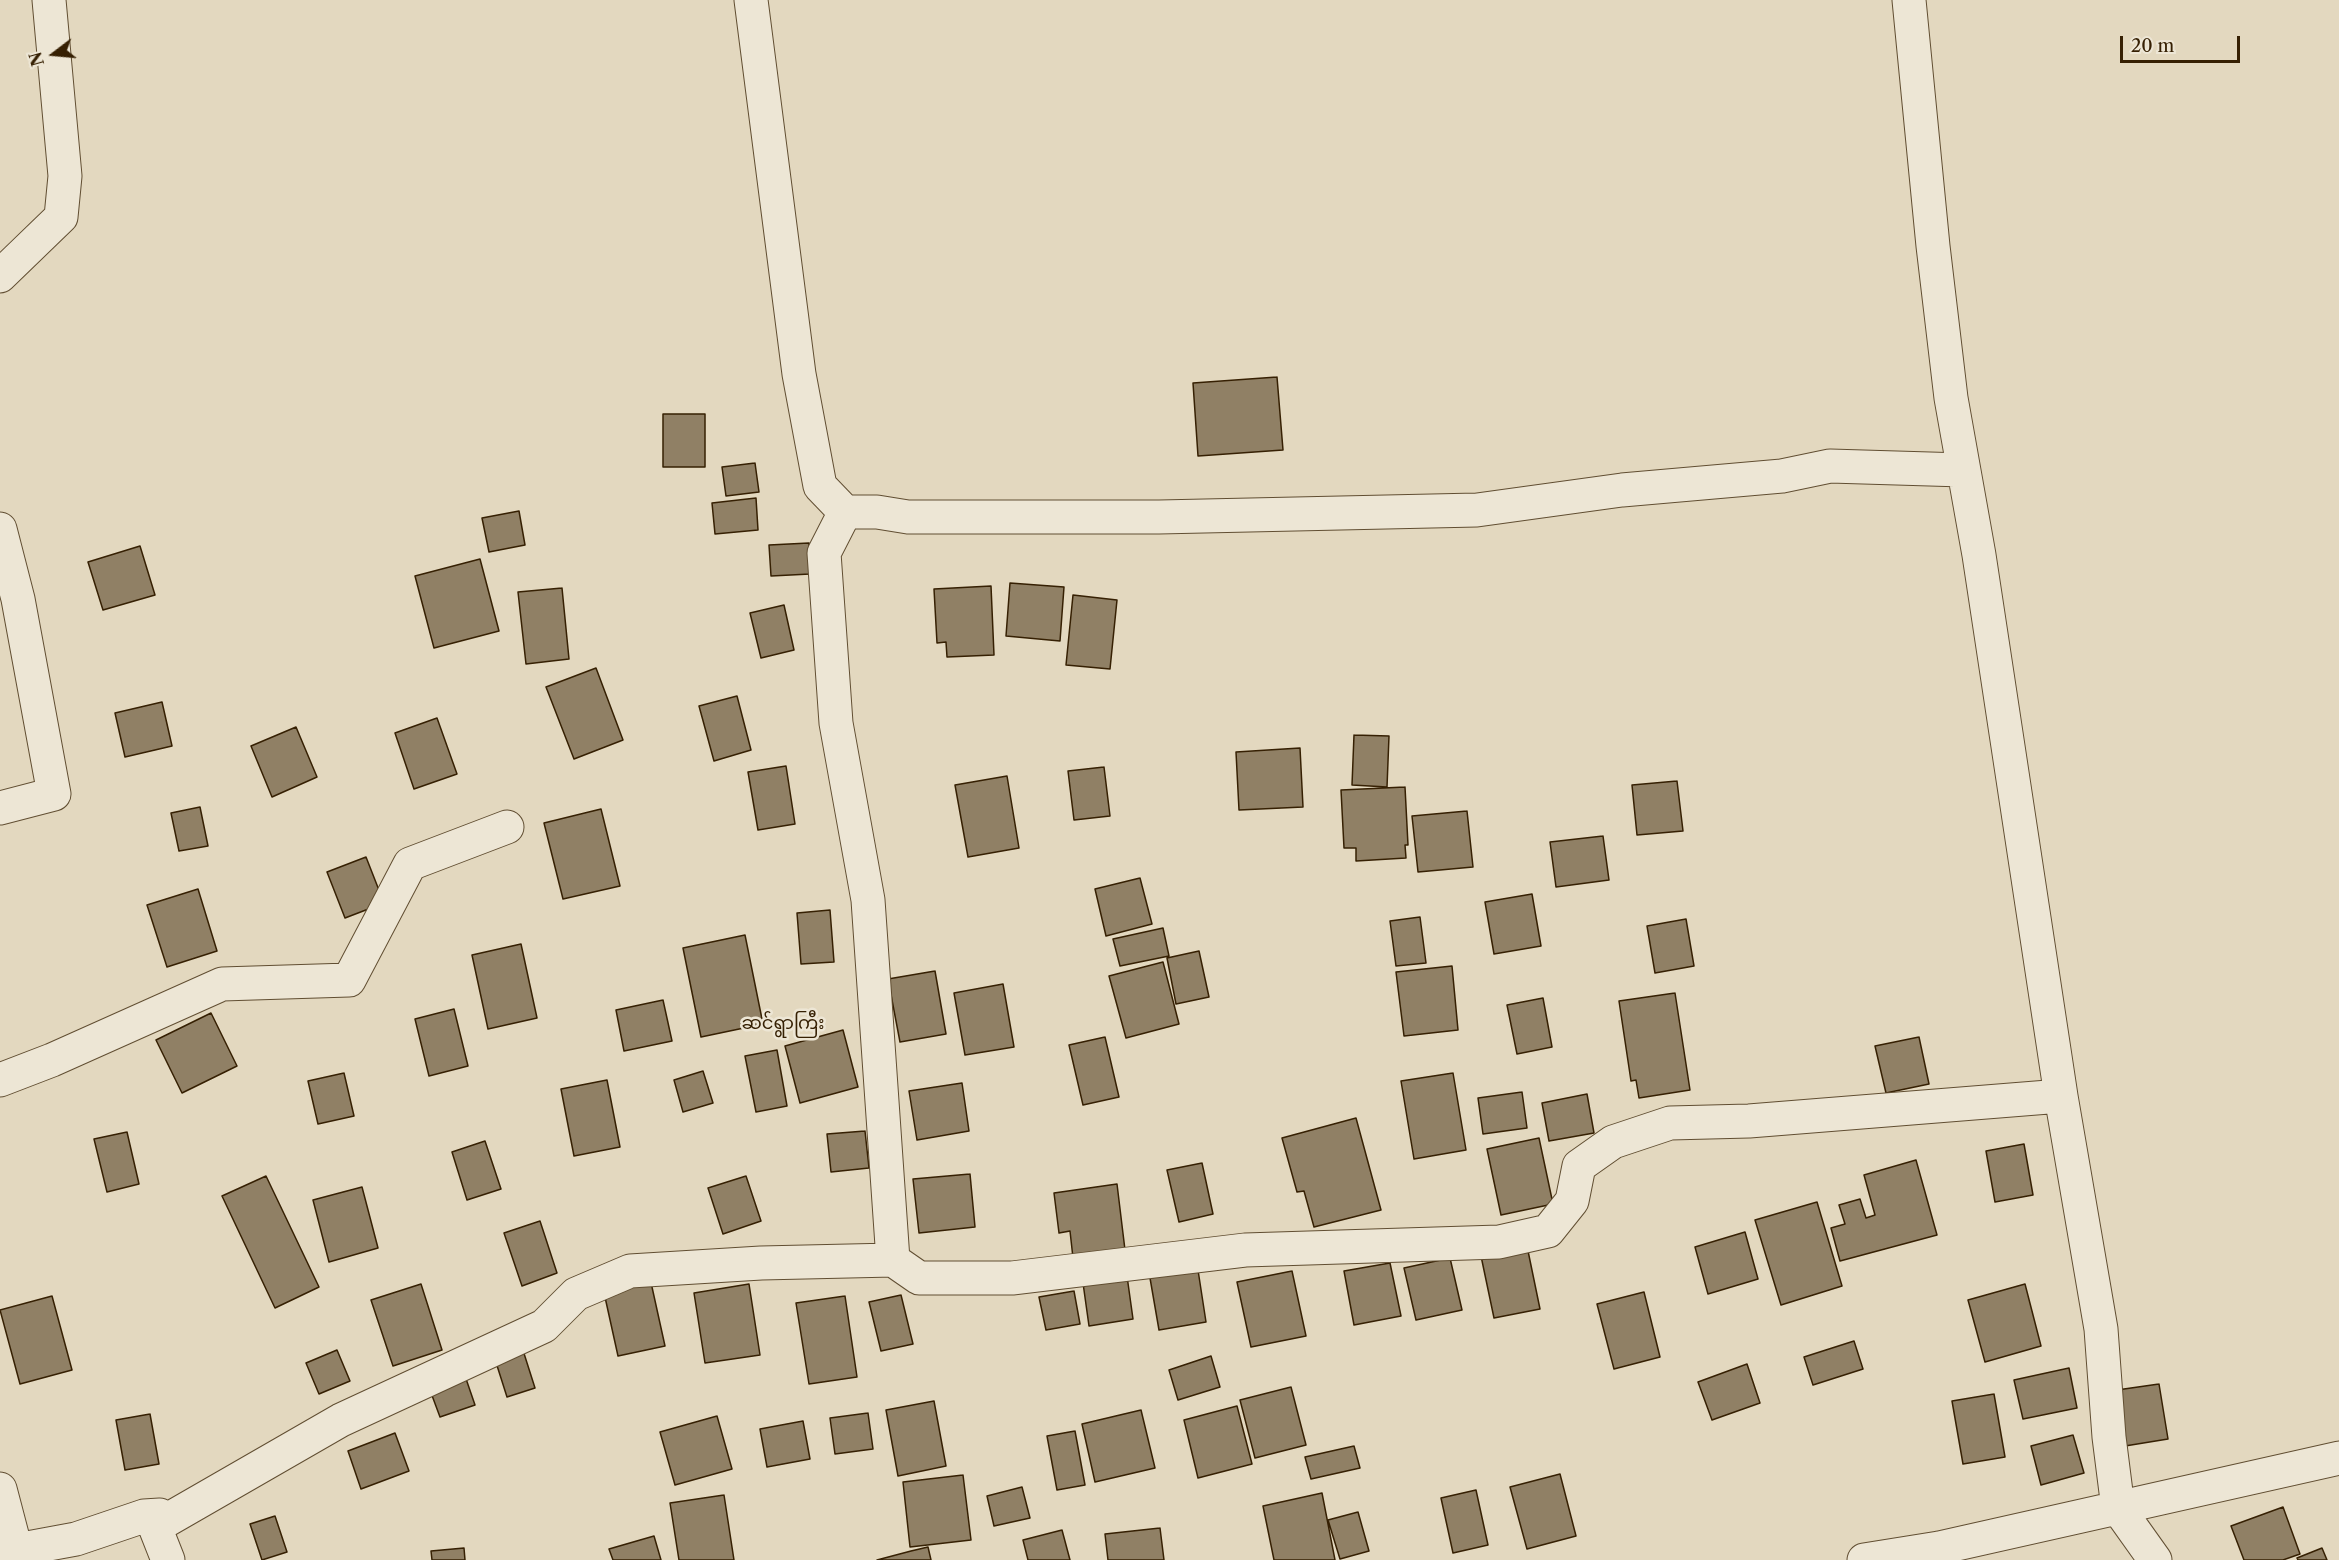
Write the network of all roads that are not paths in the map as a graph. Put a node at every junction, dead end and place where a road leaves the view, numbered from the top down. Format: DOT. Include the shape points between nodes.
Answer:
graph roads {
  1 [pos="49,0"];
  2 [pos="751,0"];
  3 [pos="1909,0"];
  4 [pos="0,276"];
  5 [pos="1963,470"];
  6 [pos="845,512"];
  7 [pos="0,529"];
  8 [pos="0,808"];
  9 [pos="507,827"];
  10 [pos="0,1080"];
  11 [pos="2061,1096"];
  12 [pos="892,1260"];
  13 [pos="2339,1458"];
  14 [pos="0,1489"];
  15 [pos="2118,1508"];
  16 [pos="155,1527"];
  17 [pos="8,1552"];
  18 [pos="168,1560"];
  19 [pos="1864,1560"];
  20 [pos="2155,1560"];
  1 -- 4 [label="street" via="65,176 61,217"];
  2 -- 6 [label="street" via="799,374 820,486"];
  3 -- 5 [label="street" via="1933,246"];
  5 -- 6 [label="street" via="1830,466 1782,476 1622,490 1477,510 1159,517 908,517"];
  5 -- 11 [label="street"];
  6 -- 12 [label="street" via="824,553 836,723 868,900"];
  7 -- 8 [label="street" via="18,599 54,794"];
  9 -- 10 [label="street" via="410,864 349,980 222,984"];
  11 -- 12 [label="street" via="1749,1121 1670,1123 1613,1142 1579,1166 1572,1201 1548,1231 1499,1242 1245,1250 1012,1278 919,1278"];
  11 -- 15 [label="street" via="2102,1329"];
  12 -- 16 [label="street" via="630,1271 576,1294 544,1326 341,1420"];
  13 -- 15 [label="street"];
  14 -- 17 [label="street"];
  15 -- 19 [label="street" via="1939,1548"];
  15 -- 20 [label="street"];
  16 -- 17 [label="street" via="160,1515 144,1516 76,1539"];
  16 -- 18 [label="street"];
}
